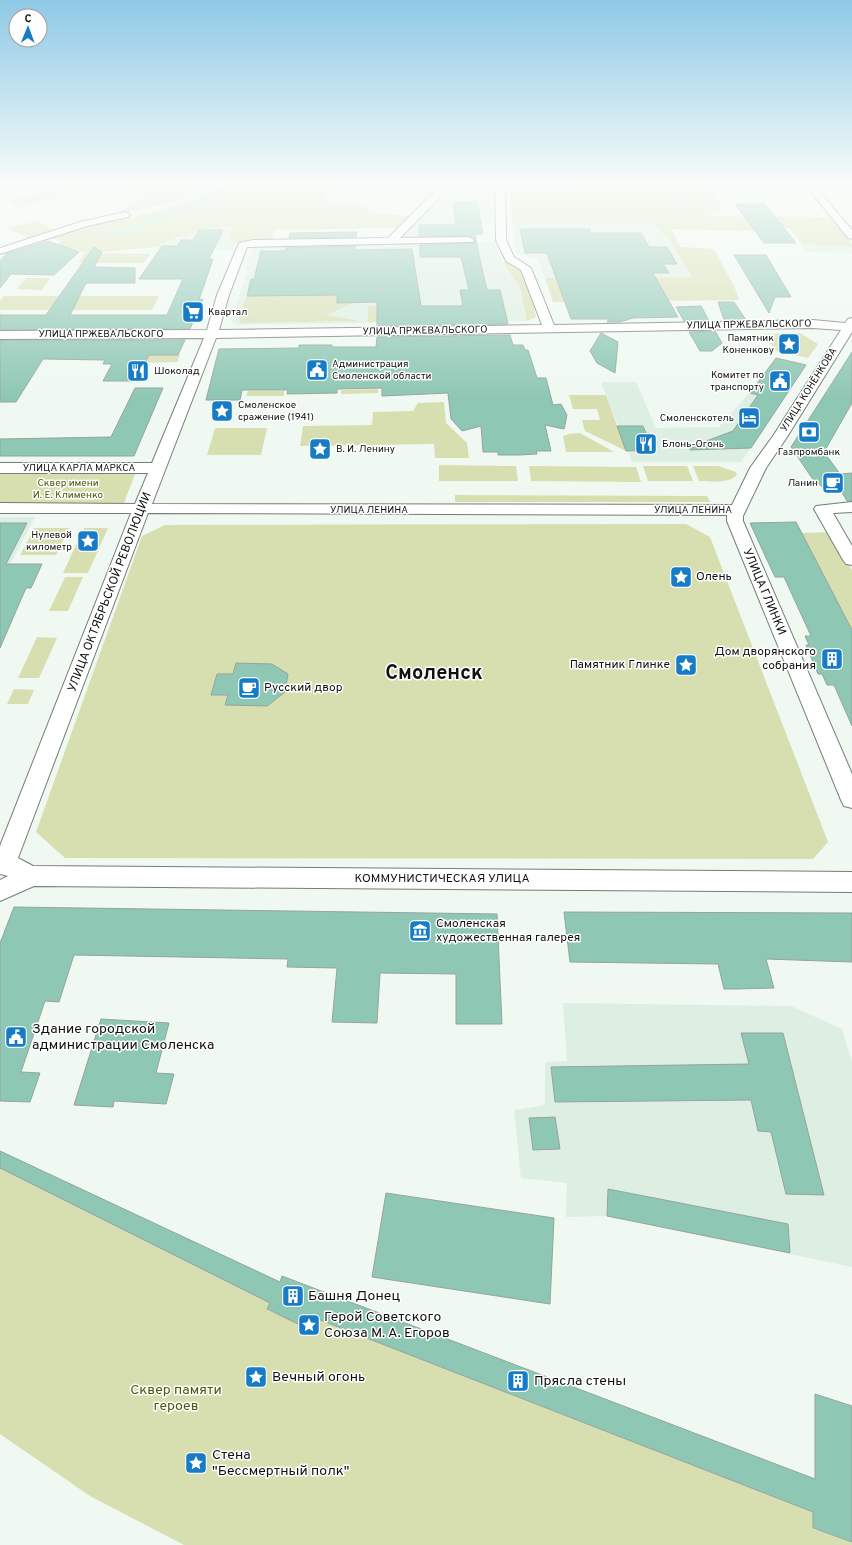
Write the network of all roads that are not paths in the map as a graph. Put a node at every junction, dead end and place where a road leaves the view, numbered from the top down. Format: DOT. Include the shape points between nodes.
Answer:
graph roads {
  1 [pos="239,254"];
  2 [pos="508,254"];
  3 [pos="851,324"];
  4 [pos="551,329"];
  5 [pos="211,334"];
  6 [pos="0,335"];
  7 [pos="160,464"];
  8 [pos="0,468"];
  9 [pos="852,507"];
  10 [pos="0,508"];
  11 [pos="141,509"];
  12 [pos="736,513"];
  13 [pos="852,560"];
  14 [pos="852,800"];
  15 [pos="10,863"];
  16 [pos="852,882"];
  17 [pos="0,891"];
  1 -- 5 [label="street, УЛИЦА ОКТЯБРЬСКОЙ РЕВОЛЮЦИИ"];
  2 -- 4 [label="street" via="510,259 526,268"];
  3 -- 4 [label="street, УЛИЦА ПРЖЕВАЛЬСКОГО"];
  3 -- 12 [label="street, УЛИЦА КОНЁНКОВА" via="758,468"];
  4 -- 5 [label="street, УЛИЦА ПРЖЕВАЛЬСКОГО"];
  5 -- 6 [label="street, УЛИЦА ПРЖЕВАЛЬСКОГО"];
  5 -- 7 [label="street, УЛИЦА ОКТЯБРЬСКОЙ РЕВОЛЮЦИИ"];
  7 -- 8 [label="street, УЛИЦА КАРЛА МАРКСА"];
  7 -- 11 [label="street, УЛИЦА ОКТЯБРЬСКОЙ РЕВОЛЮЦИИ"];
  9 -- 13 [label="street" via="822,509"];
  10 -- 11 [label="street, УЛИЦА ЛЕНИНА"];
  11 -- 12 [label="street, УЛИЦА ЛЕНИНА"];
  11 -- 15 [label="street, УЛИЦА ОКТЯБРЬСКОЙ РЕВОЛЮЦИИ"];
  12 -- 14 [label="street, УЛИЦА ГЛИНКИ" via="735,521"];
  15 -- 16 [label="street, КОММУНИСТИЧЕСКАЯ УЛИЦА"];
  15 -- 17 [label="street"];
}
